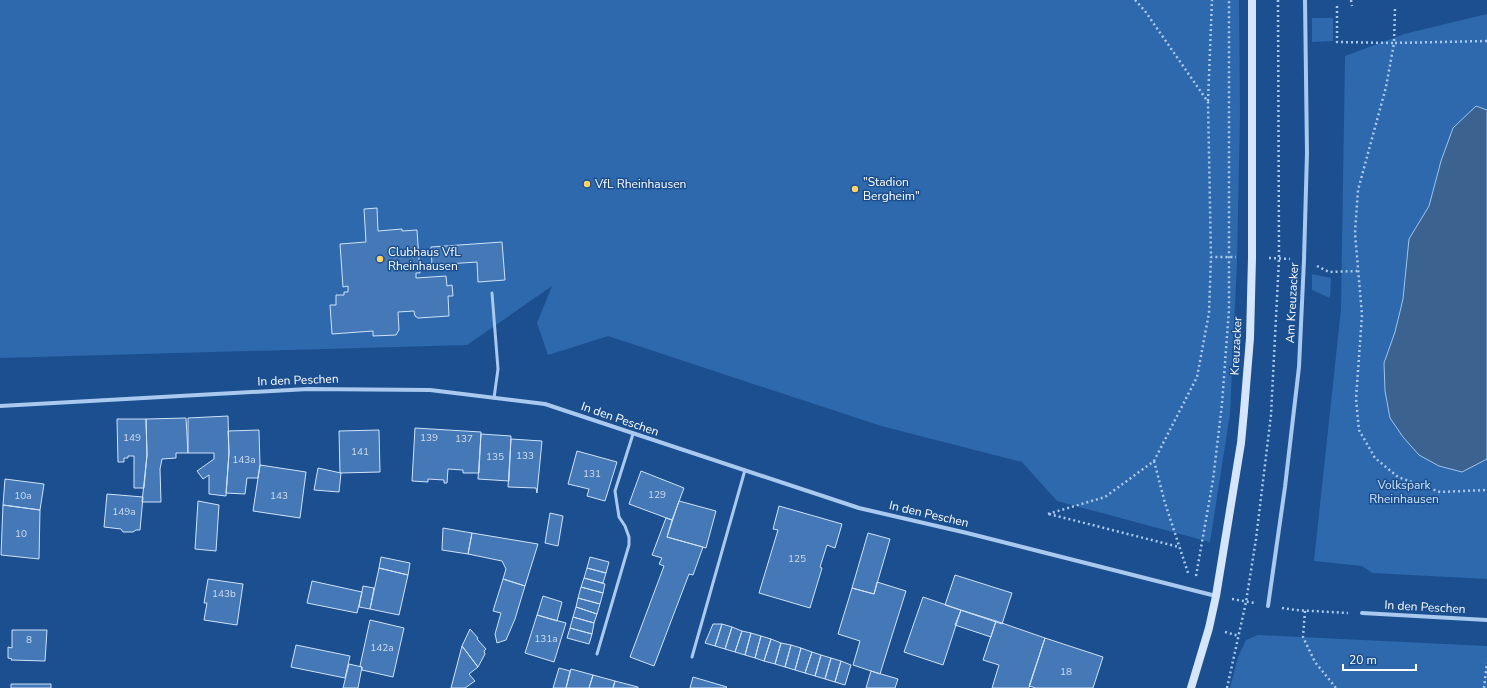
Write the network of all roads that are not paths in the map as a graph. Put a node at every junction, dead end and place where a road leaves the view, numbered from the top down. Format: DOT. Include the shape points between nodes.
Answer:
graph roads {
  1 [pos="1252,0"];
  2 [pos="1305,0"];
  3 [pos="492,293"];
  4 [pos="494,398"];
  5 [pos="0,406"];
  6 [pos="633,434"];
  7 [pos="745,470"];
  8 [pos="1216,596"];
  9 [pos="1268,606"];
  10 [pos="1362,613"];
  11 [pos="1487,620"];
  12 [pos="597,654"];
  13 [pos="692,657"];
  14 [pos="1191,688"];
  1 -- 8 [label="street, Kreuzacker" via="1250,338 1244,419"];
  2 -- 9 [label="street, Am Kreuzacker" via="1307,153 1299,367"];
  3 -- 4 [label="lane" via="498,369"];
  4 -- 5 [label="street, In den Peschen" via="430,390 308,389"];
  4 -- 6 [label="street, In den Peschen" via="545,404"];
  6 -- 7 [label="street, In den Peschen"];
  6 -- 12 [label="lane" via="615,491 619,517 629,537 629,545"];
  7 -- 8 [label="street, In den Peschen" via="859,508"];
  7 -- 13 [label="lane"];
  8 -- 14 [label="street, Kreuzacker"];
  10 -- 11 [label="street, In den Peschen"];
}
